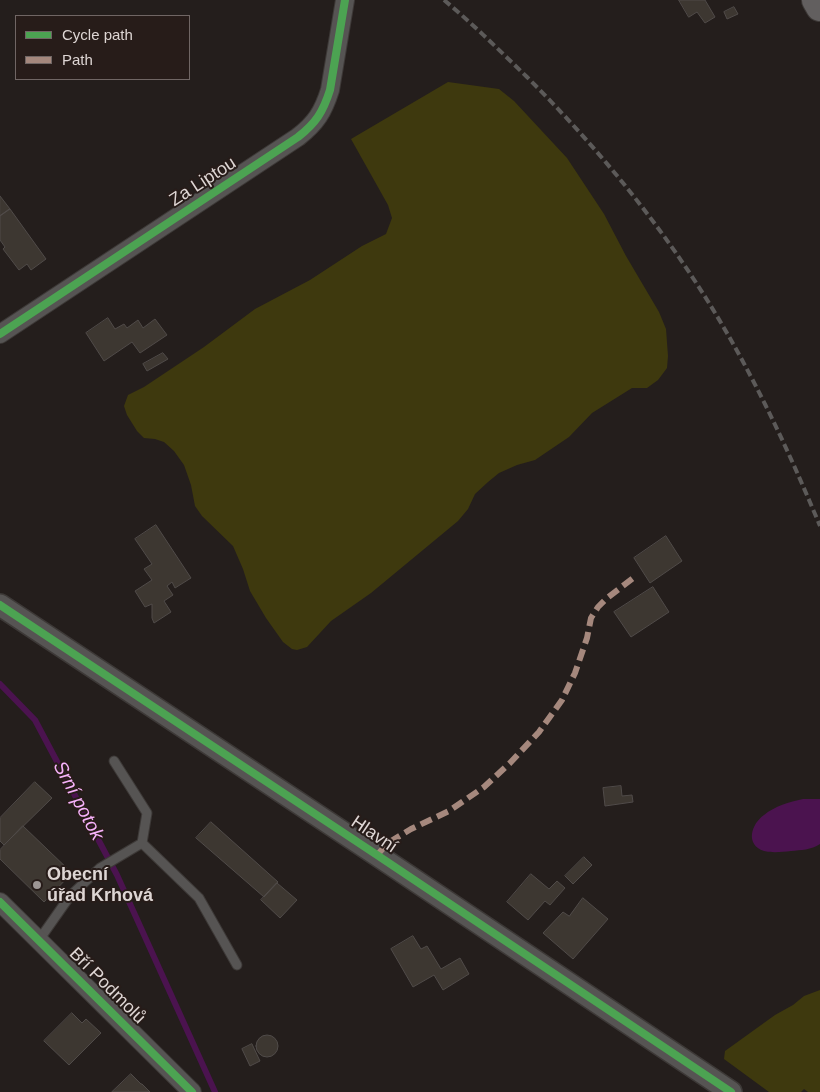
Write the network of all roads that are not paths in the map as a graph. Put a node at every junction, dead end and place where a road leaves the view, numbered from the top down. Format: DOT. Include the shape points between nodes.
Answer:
graph roads {
  1 [pos="345,0"];
  2 [pos="816,0"];
  3 [pos="820,7"];
  4 [pos="0,334"];
  5 [pos="0,605"];
  6 [pos="114,761"];
  7 [pos="142,843"];
  8 [pos="0,902"];
  9 [pos="39,940"];
  10 [pos="237,965"];
  11 [pos="192,1092"];
  12 [pos="731,1092"];
  1 -- 4 [label="street, Za Liptou" via="330,90 312,126"];
  2 -- 3 [label="main road"];
  5 -- 12 [label="street, Hlavní"];
  6 -- 7 [label="lane" via="148,813"];
  7 -- 9 [label="lane" via="100,868 70,896"];
  7 -- 10 [label="lane" via="199,898"];
  8 -- 9 [label="street, Bří Podmolů"];
  9 -- 11 [label="street, Bří Podmolů"];
}
